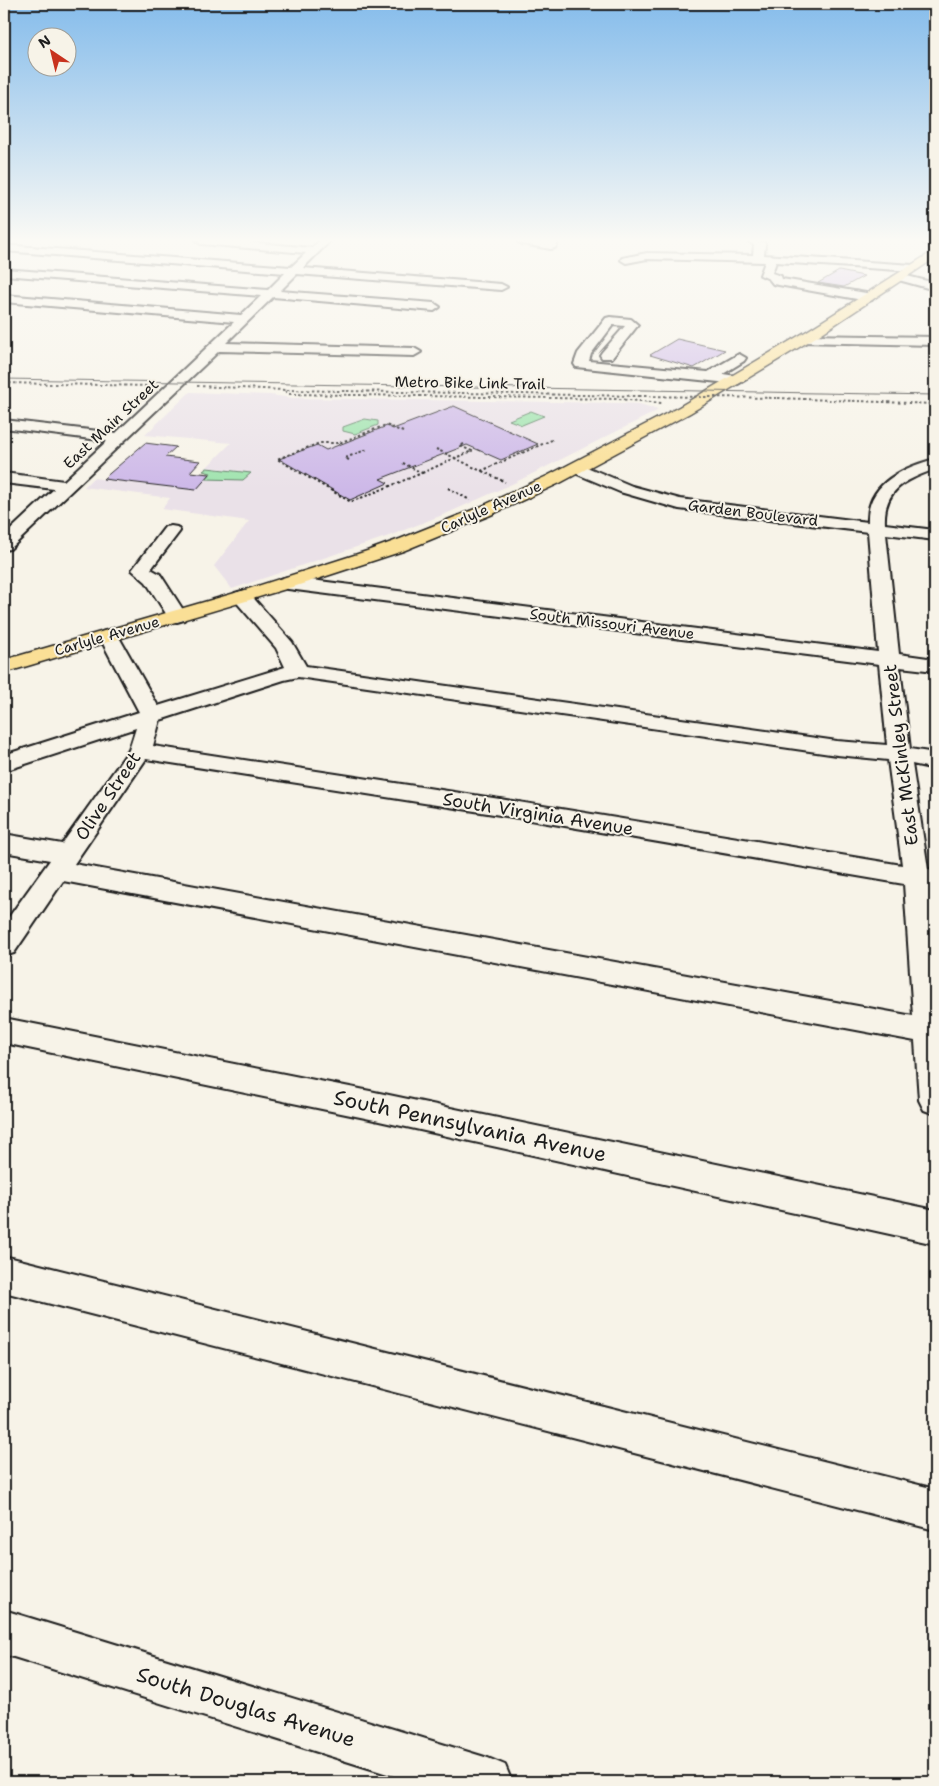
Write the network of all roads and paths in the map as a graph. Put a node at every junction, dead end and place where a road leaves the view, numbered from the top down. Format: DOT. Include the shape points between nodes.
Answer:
graph roads {
  1 [pos="238,324"];
  2 [pos="607,324"];
  3 [pos="631,324"];
  4 [pos="824,324"];
  5 [pos="805,339"];
  6 [pos="935,341"];
  7 [pos="215,347"];
  8 [pos="414,352"];
  9 [pos="585,353"];
  10 [pos="607,355"];
  11 [pos="740,358"];
  12 [pos="675,372"];
  13 [pos="711,376"];
  14 [pos="738,380"];
  15 [pos="4,383"];
  16 [pos="175,386"];
  17 [pos="285,390"];
  18 [pos="667,404"];
  19 [pos="935,404"];
  20 [pos="4,424"];
  21 [pos="404,432"];
  22 [pos="120,438"];
  23 [pos="554,439"];
  24 [pos="464,444"];
  25 [pos="368,449"];
  26 [pos="436,449"];
  27 [pos="456,458"];
  28 [pos="349,460"];
  29 [pos="403,463"];
  30 [pos="935,464"];
  31 [pos="576,468"];
  32 [pos="481,471"];
  33 [pos="422,473"];
  34 [pos="4,478"];
  35 [pos="68,486"];
  36 [pos="512,486"];
  37 [pos="877,528"];
  38 [pos="171,531"];
  39 [pos="935,535"];
  40 [pos="4,545"];
  41 [pos="288,583"];
  42 [pos="242,597"];
  43 [pos="177,616"];
  44 [pos="109,636"];
  45 [pos="889,659"];
  46 [pos="935,664"];
  47 [pos="4,667"];
  48 [pos="298,671"];
  49 [pos="151,714"];
  50 [pos="140,751"];
  51 [pos="899,754"];
  52 [pos="935,761"];
  53 [pos="4,763"];
  54 [pos="4,843"];
  55 [pos="62,862"];
  56 [pos="926,878"];
  57 [pos="4,945"];
  58 [pos="4,1030"];
  59 [pos="928,1031"];
  60 [pos="935,1100"];
  61 [pos="935,1227"];
  62 [pos="4,1274"];
  63 [pos="935,1510"];
  64 [pos="4,1632"];
  65 [pos="488,1782"];
  1 -- 7 [label="street, East Main Street"];
  2 -- 9 [label="street"];
  3 -- 10 [label="street"];
  4 -- 5 [label="main road, Carlyle Avenue"];
  5 -- 6 [label="street"];
  5 -- 14 [label="main road, Carlyle Avenue"];
  7 -- 8 [label="street"];
  7 -- 16 [label="street, East Main Street"];
  9 -- 10 [label="street"];
  9 -- 12 [label="street" via="580,362 583,365"];
  10 -- 12 [label="street" via="642,359"];
  11 -- 13 [label="street"];
  12 -- 13 [label="street"];
  13 -- 14 [label="street"];
  14 -- 31 [label="main road, Carlyle Avenue"];
  15 -- 16 [label="path, Metro Bike Link Trail"];
  16 -- 17 [label="path, Metro Bike Link Trail"];
  16 -- 22 [label="street, East Main Street"];
  17 -- 18 [label="path" via="289,394 626,399"];
  17 -- 19 [label="path, Metro Bike Link Trail, bridge" via="778,398"];
  20 -- 22 [label="street"];
  21 -- 33 [label="path" via="386,426 339,443 320,443 277,459 351,502"];
  22 -- 35 [label="street, East Main Street"];
  23 -- 32 [label="path"];
  24 -- 27 [label="path" via="460,446 472,451"];
  25 -- 28 [label="path" via="345,458"];
  26 -- 27 [label="path"];
  27 -- 32 [label="path"];
  27 -- 33 [label="path"];
  29 -- 33 [label="path"];
  30 -- 37 [label="street, East McKinley Street" via="903,476 888,487 876,514"];
  31 -- 37 [label="street, Garden Boulevard" via="626,490 679,504"];
  31 -- 41 [label="main road, Carlyle Avenue" via="525,494 416,540"];
  32 -- 36 [label="path"];
  34 -- 35 [label="street"];
  35 -- 40 [label="street, East Main Street"];
  37 -- 39 [label="street, Garden Boulevard"];
  37 -- 45 [label="street, East McKinley Street"];
  38 -- 43 [label="street" via="141,570 153,578"];
  41 -- 42 [label="main road, Carlyle Avenue"];
  41 -- 45 [label="street, South Missouri Avenue"];
  42 -- 43 [label="main road, Carlyle Avenue"];
  42 -- 48 [label="street" via="285,646"];
  43 -- 44 [label="main road, Carlyle Avenue"];
  44 -- 47 [label="main road, Carlyle Avenue"];
  44 -- 49 [label="street"];
  45 -- 46 [label="street, South Missouri Avenue"];
  45 -- 51 [label="street, East McKinley Street"];
  48 -- 49 [label="street"];
  48 -- 51 [label="street" via="837,748"];
  49 -- 50 [label="street, Olive Street"];
  49 -- 53 [label="street"];
  50 -- 55 [label="street, Olive Street"];
  50 -- 56 [label="street, South Virginia Avenue"];
  51 -- 52 [label="street"];
  51 -- 56 [label="street, East McKinley Street"];
  54 -- 55 [label="street"];
  55 -- 57 [label="street, Olive Street"];
  55 -- 59 [label="street"];
  56 -- 59 [label="street, East McKinley Street"];
  58 -- 61 [label="street, South Pennsylvania Avenue" via="380,1107"];
  59 -- 60 [label="street, East McKinley Street"];
  62 -- 63 [label="street"];
  64 -- 65 [label="street, South Douglas Avenue"];
}
